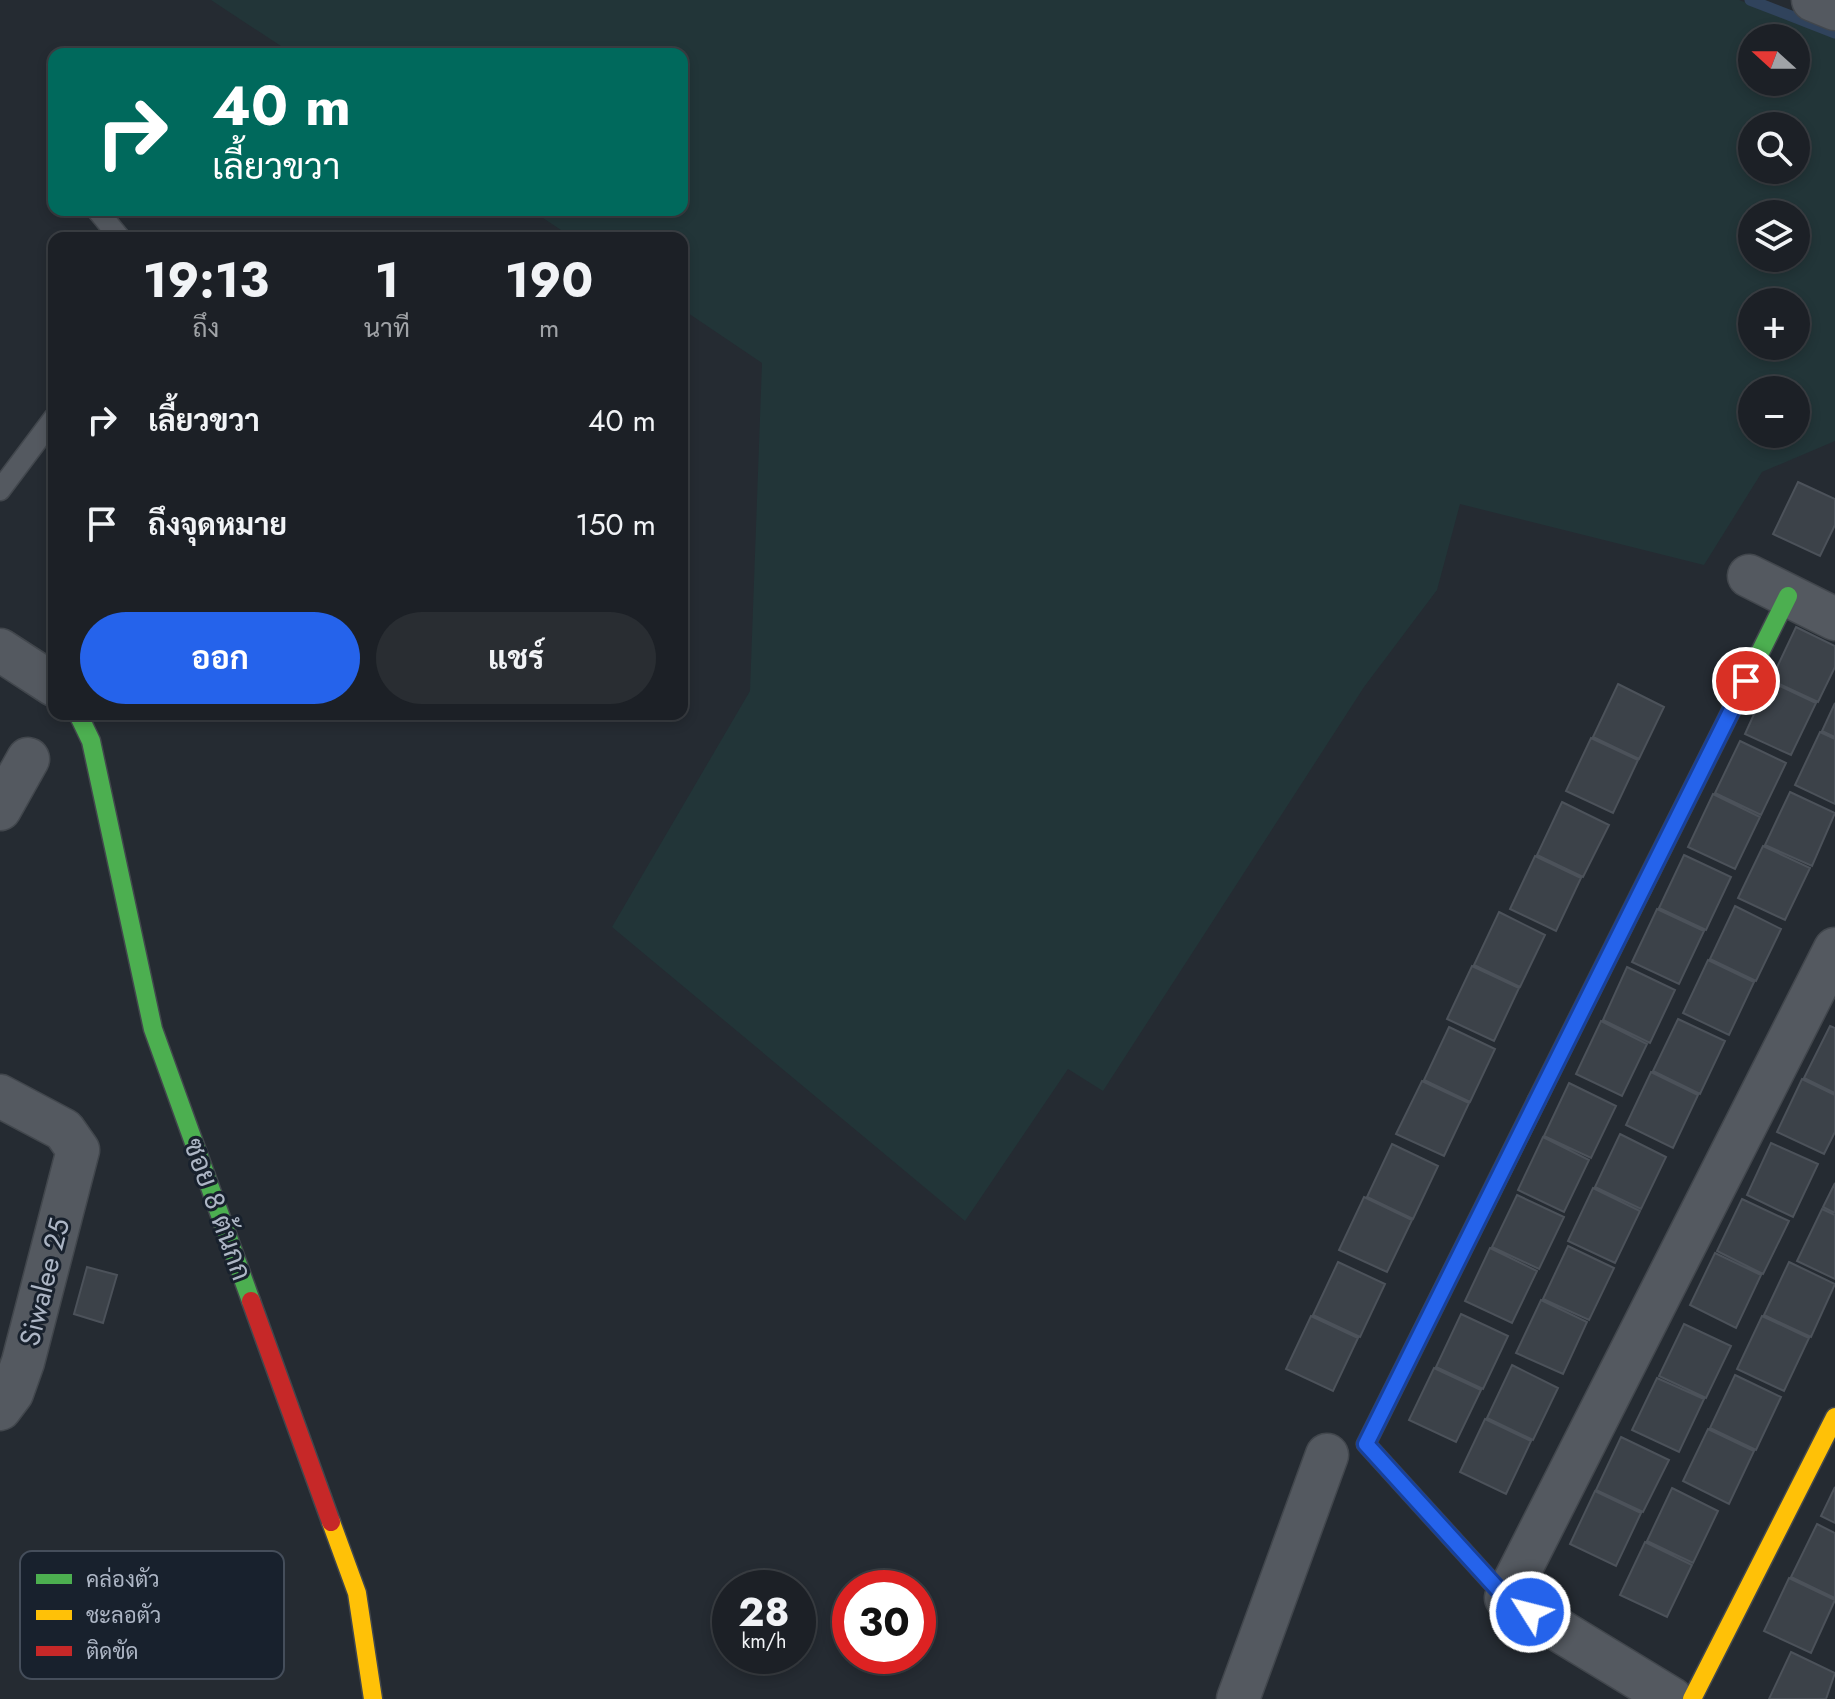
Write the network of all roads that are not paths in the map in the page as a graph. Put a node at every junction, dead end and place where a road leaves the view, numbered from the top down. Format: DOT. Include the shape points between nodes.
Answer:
graph roads {
  1 [pos="1813,0"];
  2 [pos="1835,9"];
  3 [pos="102,216"];
  4 [pos="115,232"];
  5 [pos="48,426"];
  6 [pos="0,490"];
  7 [pos="1749,576"];
  8 [pos="1788,596"];
  9 [pos="1835,619"];
  10 [pos="0,650"];
  11 [pos="48,681"];
  12 [pos="81,720"];
  13 [pos="28,759"];
  14 [pos="0,809"];
  15 [pos="1835,949"];
  16 [pos="0,1096"];
  17 [pos="0,1409"];
  18 [pos="1835,1417"];
  19 [pos="1327,1455"];
  20 [pos="1506,1598"];
  21 [pos="373,1699"];
  22 [pos="1238,1699"];
  23 [pos="1672,1699"];
  24 [pos="1692,1699"];
  1 -- 2 [label="street"];
  3 -- 4 [label="lane"];
  5 -- 6 [label="lane"];
  7 -- 8 [label="street"];
  8 -- 9 [label="street"];
  8 -- 20 [label="street" via="1366,1444"];
  10 -- 11 [label="street"];
  12 -- 21 [label="street, ซอย 8 ต้นกก" via="91,741 153,1029 357,1593"];
  13 -- 14 [label="street"];
  15 -- 20 [label="street"];
  16 -- 17 [label="street, Siwalee 25" via="64,1130 78,1150 23,1362"];
  18 -- 24 [label="street"];
  19 -- 22 [label="street"];
  20 -- 23 [label="street"];
}
